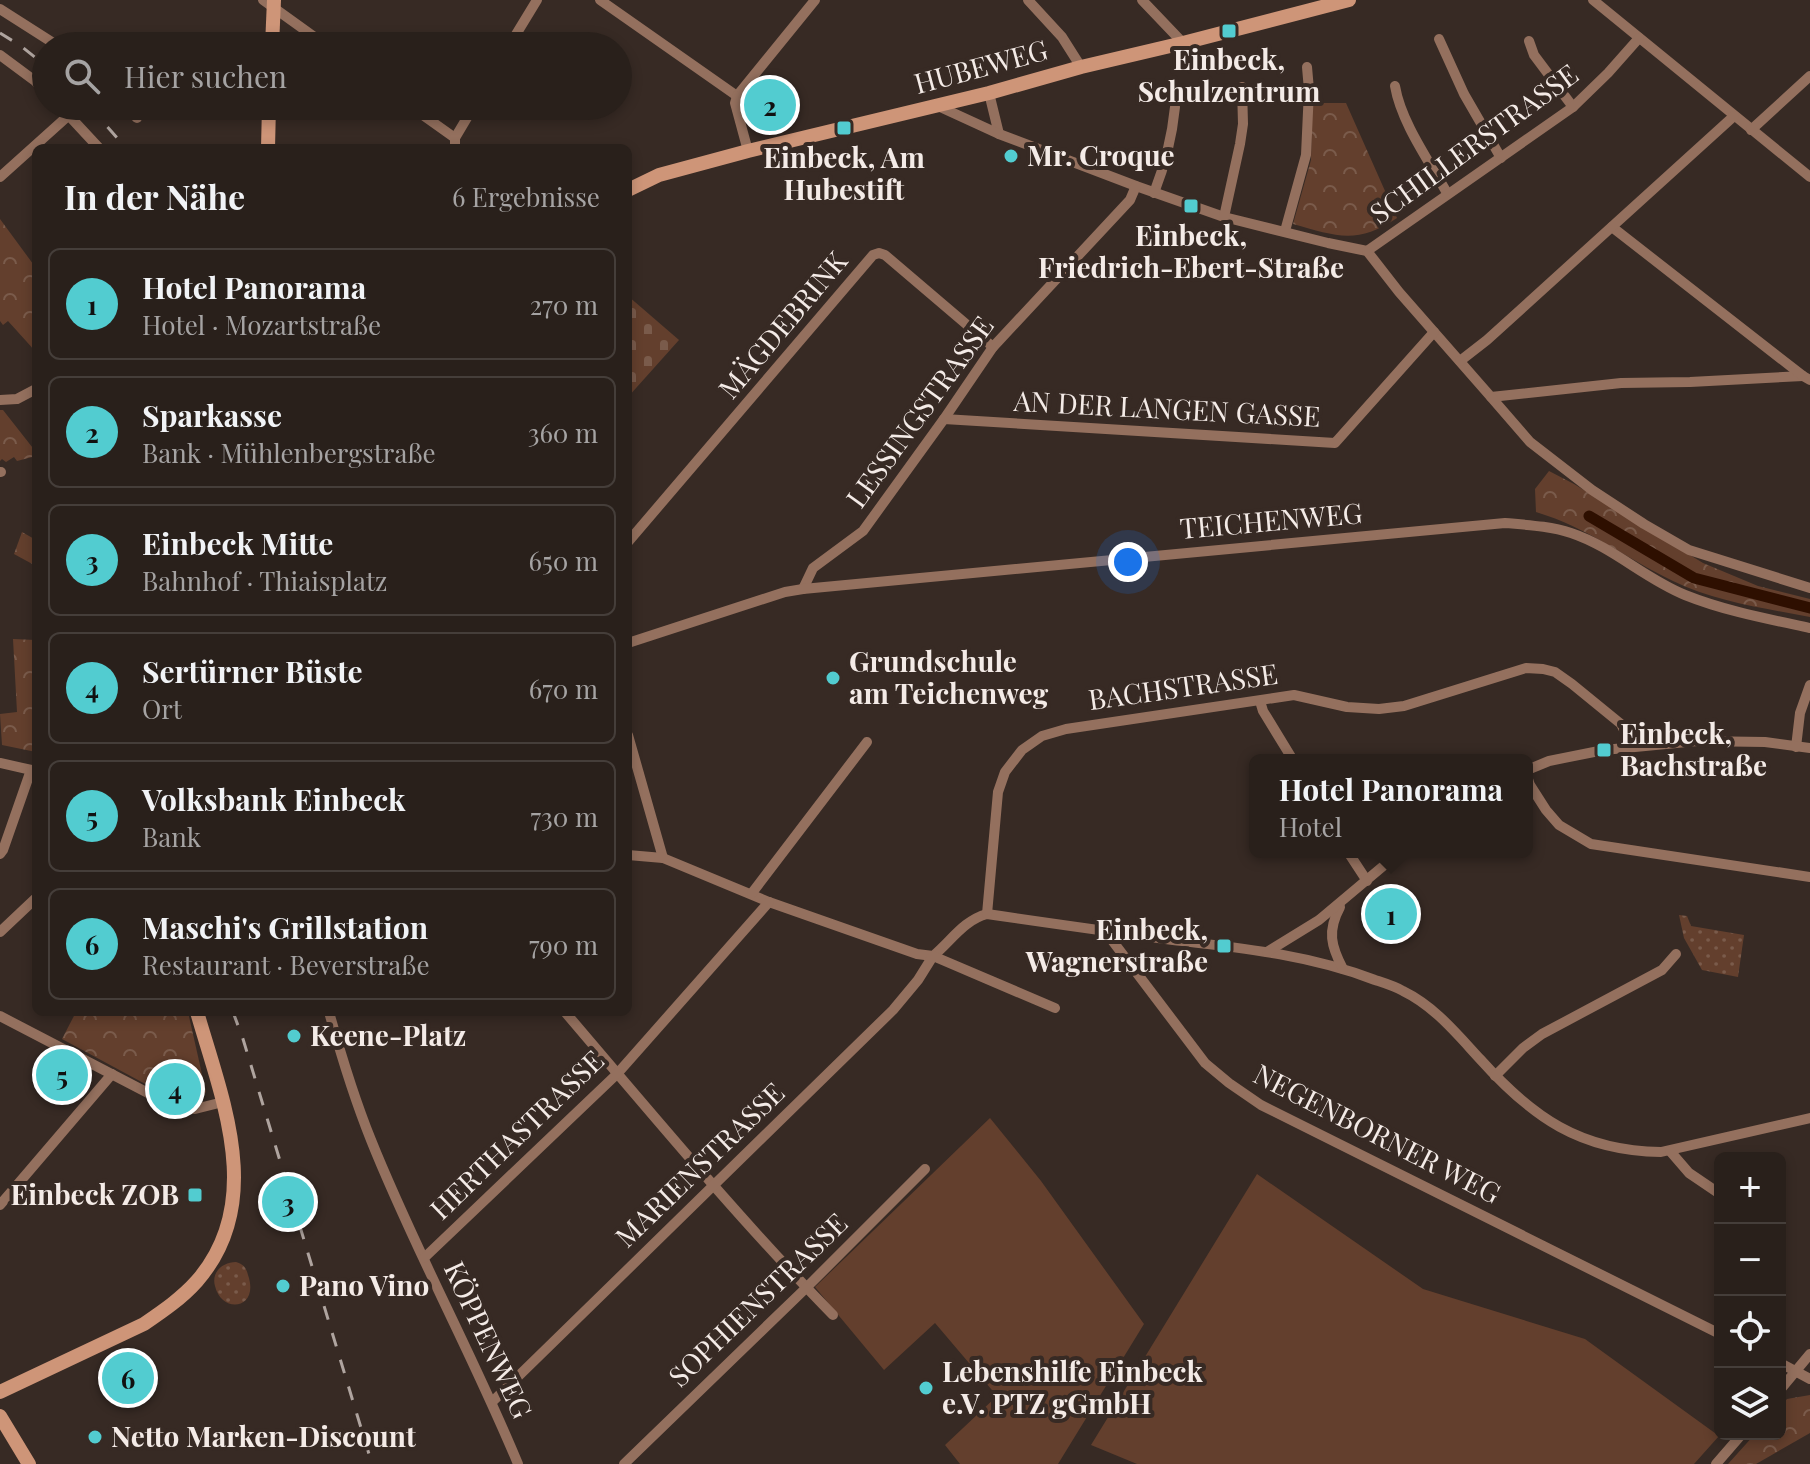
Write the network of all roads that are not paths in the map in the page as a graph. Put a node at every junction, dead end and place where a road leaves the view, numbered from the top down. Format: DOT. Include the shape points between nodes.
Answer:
graph roads {
  1 [pos="537,0"];
  2 [pos="600,0"];
  3 [pos="815,0"];
  4 [pos="1028,0"];
  5 [pos="1142,0"];
  6 [pos="1151,0"];
  7 [pos="1349,0"];
  8 [pos="1593,0"];
  9 [pos="270,2"];
  10 [pos="0,9"];
  11 [pos="1169,28"];
  12 [pos="36,32"];
  13 [pos="271,32"];
  14 [pos="309,32"];
  15 [pos="518,32"];
  16 [pos="1639,38"];
  17 [pos="1439,39"];
  18 [pos="1529,41"];
  19 [pos="1183,43"];
  20 [pos="0,55"];
  21 [pos="1081,67"];
  22 [pos="1307,67"];
  23 [pos="1810,76"];
  24 [pos="32,79"];
  25 [pos="1395,86"];
  26 [pos="1242,87"];
  27 [pos="737,96"];
  28 [pos="990,97"];
  29 [pos="938,106"];
  30 [pos="1175,107"];
  31 [pos="1573,107"];
  32 [pos="1734,116"];
  33 [pos="63,120"];
  34 [pos="74,120"];
  35 [pos="269,120"];
  36 [pos="427,120"];
  37 [pos="467,120"];
  38 [pos="1751,130"];
  39 [pos="999,134"];
  40 [pos="455,143"];
  41 [pos="37,144"];
  42 [pos="95,144"];
  43 [pos="268,144"];
  44 [pos="32,148"];
  45 [pos="748,151"];
  46 [pos="1501,158"];
  47 [pos="0,177"];
  48 [pos="1810,177"];
  49 [pos="1136,186"];
  50 [pos="632,188"];
  51 [pos="1154,193"];
  52 [pos="1447,193"];
  53 [pos="1224,217"];
  54 [pos="1612,227"];
  55 [pos="1285,231"];
  56 [pos="1367,251"];
  57 [pos="1434,332"];
  58 [pos="993,347"];
  59 [pos="1460,361"];
  60 [pos="1806,378"];
  61 [pos="32,391"];
  62 [pos="1491,397"];
  63 [pos="0,400"];
  64 [pos="944,419"];
  65 [pos="632,537"];
  66 [pos="1810,588"];
  67 [pos="803,589"];
  68 [pos="1810,628"];
  69 [pos="632,642"];
  70 [pos="1810,685"];
  71 [pos="1260,701"];
  72 [pos="867,742"];
  73 [pos="1632,746"];
  74 [pos="1796,747"];
  75 [pos="1810,748"];
  76 [pos="632,749"];
  77 [pos="1289,754"];
  78 [pos="0,763"];
  79 [pos="1533,768"];
  80 [pos="30,770"];
  81 [pos="1533,790"];
  82 [pos="0,854"];
  83 [pos="632,855"];
  84 [pos="663,858"];
  85 [pos="1352,858"];
  86 [pos="1393,858"];
  87 [pos="1810,877"];
  88 [pos="1367,881"];
  89 [pos="752,893"];
  90 [pos="1345,899"];
  91 [pos="32,902"];
  92 [pos="769,902"];
  93 [pos="987,914"];
  94 [pos="1105,931"];
  95 [pos="0,932"];
  96 [pos="1267,952"];
  97 [pos="1676,954"];
  98 [pos="933,956"];
  99 [pos="1343,969"];
  100 [pos="1055,1008"];
  101 [pos="0,1016"];
  102 [pos="198,1016"];
  103 [pos="330,1016"];
  104 [pos="568,1016"];
  105 [pos="112,1074"];
  106 [pos="617,1074"];
  107 [pos="1495,1076"];
  108 [pos="223,1102"];
  109 [pos="1810,1118"];
  110 [pos="1670,1151"];
  111 [pos="925,1169"];
  112 [pos="714,1184"];
  113 [pos="1714,1190"];
  114 [pos="0,1205"];
  115 [pos="424,1258"];
  116 [pos="806,1288"];
  117 [pos="833,1315"];
  118 [pos="1714,1331"];
  119 [pos="1810,1354"];
  120 [pos="1786,1366"];
  121 [pos="1795,1371"];
  122 [pos="1810,1379"];
  123 [pos="1786,1382"];
  124 [pos="0,1392"];
  125 [pos="492,1402"];
  126 [pos="0,1416"];
  127 [pos="1737,1440"];
  128 [pos="29,1464"];
  129 [pos="518,1464"];
  130 [pos="624,1464"];
  131 [pos="1716,1464"];
  1 -- 15 [label="street"];
  2 -- 27 [label="street"];
  3 -- 27 [label="street"];
  4 -- 21 [label="street"];
  5 -- 11 [label="street"];
  6 -- 11 [label="street"];
  7 -- 19 [label="street, HUBEWEG"];
  8 -- 16 [label="street"];
  9 -- 13 [label="street"];
  9 -- 14 [label="street"];
  10 -- 12 [label="street"];
  11 -- 19 [label="street"];
  16 -- 31 [label="street, SCHILLERSTRASSE"];
  16 -- 32 [label="street"];
  17 -- 46 [label="street"];
  18 -- 31 [label="street"];
  19 -- 21 [label="street, HUBEWEG"];
  20 -- 24 [label="street"];
  21 -- 28 [label="street, HUBEWEG"];
  22 -- 55 [label="street" via="1306,155"];
  23 -- 38 [label="street"];
  25 -- 52 [label="street" via="1410,127"];
  26 -- 53 [label="street" via="1243,124"];
  27 -- 45 [label="street"];
  28 -- 29 [label="street, HUBEWEG"];
  28 -- 39 [label="street"];
  29 -- 39 [label="street"];
  29 -- 45 [label="street, HUBEWEG"];
  30 -- 51 [label="street"];
  31 -- 46 [label="street, SCHILLERSTRASSE"];
  32 -- 38 [label="street"];
  32 -- 54 [label="street"];
  33 -- 41 [label="street"];
  34 -- 42 [label="street"];
  35 -- 43 [label="street"];
  36 -- 40 [label="street"];
  37 -- 40 [label="street"];
  38 -- 48 [label="street"];
  39 -- 49 [label="street"];
  44 -- 47 [label="street"];
  45 -- 50 [label="street, HUBEWEG" via="659,175"];
  46 -- 52 [label="street, SCHILLERSTRASSE"];
  49 -- 51 [label="street"];
  49 -- 58 [label="street, LESSINGSTRASSE" via="1130,200"];
  51 -- 53 [label="street"];
  52 -- 56 [label="street, SCHILLERSTRASSE"];
  53 -- 55 [label="street"];
  54 -- 59 [label="street"];
  54 -- 60 [label="street"];
  55 -- 56 [label="street"];
  56 -- 57 [label="street"];
  57 -- 59 [label="street"];
  57 -- 64 [label="street, AN DER LANGEN GASSE" via="1335,443"];
  58 -- 64 [label="street, LESSINGSTRASSE"];
  58 -- 65 [label="street, MÄGDEBRINK" via="885,255 873,255"];
  59 -- 62 [label="street"];
  60 -- 62 [label="street" via="1621,383"];
  61 -- 63 [label="street"];
  62 -- 66 [label="street" via="1530,442 1592,490 1689,550"];
  64 -- 67 [label="street, LESSINGSTRASSE" via="863,531 813,568"];
  67 -- 68 [label="street, TEICHENWEG" via="1505,523 1572,533 1684,595"];
  67 -- 69 [label="street, TEICHENWEG"];
  70 -- 74 [label="street"];
  71 -- 73 [label="street, BACHSTRASSE" via="1294,695 1379,709 1526,668 1543,669 1555,672 1621,724"];
  71 -- 77 [label="street"];
  71 -- 93 [label="street, BACHSTRASSE" via="1066,729 1042,736 1022,750 998,792"];
  72 -- 89 [label="street"];
  73 -- 74 [label="street" via="1697,741"];
  73 -- 79 [label="street"];
  74 -- 75 [label="street"];
  76 -- 84 [label="street"];
  78 -- 80 [label="street"];
  80 -- 82 [label="street"];
  81 -- 87 [label="street" via="1559,825 1591,844"];
  83 -- 84 [label="street"];
  84 -- 89 [label="street"];
  85 -- 88 [label="street"];
  86 -- 88 [label="street"];
  88 -- 90 [label="street"];
  89 -- 92 [label="street"];
  90 -- 96 [label="street"];
  90 -- 99 [label="street" via="1331,934"];
  91 -- 95 [label="street"];
  92 -- 98 [label="street"];
  92 -- 106 [label="street, HERTHASTRASSE"];
  93 -- 94 [label="street"];
  93 -- 98 [label="street" via="975,917"];
  94 -- 96 [label="street"];
  94 -- 118 [label="street, NEGENBORNER WEG" via="1205,1063 1261,1105"];
  96 -- 99 [label="street"];
  97 -- 107 [label="street" via="1662,970 1542,1034"];
  98 -- 100 [label="street"];
  98 -- 112 [label="street, MARIENSTRASSE" via="893,1010"];
  99 -- 107 [label="street" via="1404,991 1441,1017"];
  101 -- 105 [label="street"];
  102 -- 108 [label="street"];
  103 -- 115 [label="street, KÖPPENWEG" via="371,1140"];
  104 -- 106 [label="street"];
  105 -- 108 [label="street" via="173,1106 195,1109"];
  105 -- 114 [label="street"];
  106 -- 112 [label="street"];
  106 -- 115 [label="street, HERTHASTRASSE"];
  107 -- 110 [label="street" via="1523,1103 1582,1138 1637,1152"];
  108 -- 124 [label="street" via="234,1196 220,1244 196,1282 144,1324"];
  109 -- 110 [label="street"];
  110 -- 113 [label="street"];
  111 -- 116 [label="street, SOPHIENSTRASSE"];
  112 -- 116 [label="street"];
  112 -- 125 [label="street, MARIENSTRASSE"];
  115 -- 125 [label="street, KÖPPENWEG"];
  116 -- 117 [label="street"];
  116 -- 130 [label="street, SOPHIENSTRASSE"];
  119 -- 121 [label="street"];
  120 -- 121 [label="street"];
  121 -- 122 [label="street"];
  121 -- 123 [label="street"];
  125 -- 129 [label="street, KÖPPENWEG"];
  126 -- 128 [label="street"];
  127 -- 131 [label="street"];
}
